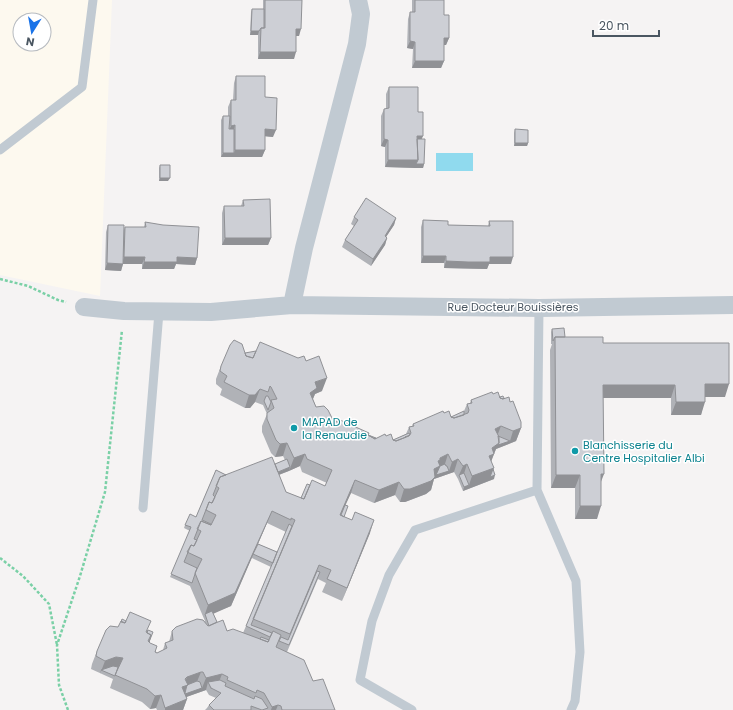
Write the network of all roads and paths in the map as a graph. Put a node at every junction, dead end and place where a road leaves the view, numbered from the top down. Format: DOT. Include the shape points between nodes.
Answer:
graph roads {
  1 [pos="93,0"];
  2 [pos="358,0"];
  3 [pos="0,150"];
  4 [pos="0,279"];
  5 [pos="292,305"];
  6 [pos="733,305"];
  7 [pos="84,307"];
  8 [pos="539,308"];
  9 [pos="124,311"];
  10 [pos="159,312"];
  11 [pos="537,490"];
  12 [pos="143,508"];
  13 [pos="0,558"];
  14 [pos="57,645"];
  15 [pos="68,710"];
  16 [pos="412,710"];
  17 [pos="570,710"];
  1 -- 3 [label="lane" via="82,87"];
  2 -- 5 [label="street" via="361,14 357,44 304,248"];
  4 -- 7 [label="path" via="28,286 58,300"];
  5 -- 8 [label="street, Rue Docteur Bouissières"];
  5 -- 10 [label="street, Rue Docteur Bouissières" via="211,312"];
  6 -- 8 [label="street, Rue Docteur Bouissières"];
  7 -- 9 [label="street, Rue Docteur Bouissières"];
  8 -- 11 [label="lane"];
  9 -- 10 [label="street, Rue Docteur Bouissières"];
  9 -- 14 [label="path" via="105,492"];
  10 -- 12 [label="lane"];
  11 -- 16 [label="lane" via="415,530 389,575 372,621 360,680"];
  11 -- 17 [label="lane" via="576,581 580,652 575,701"];
  13 -- 14 [label="path" via="23,576 49,604"];
  14 -- 15 [label="path" via="59,685"];
}
